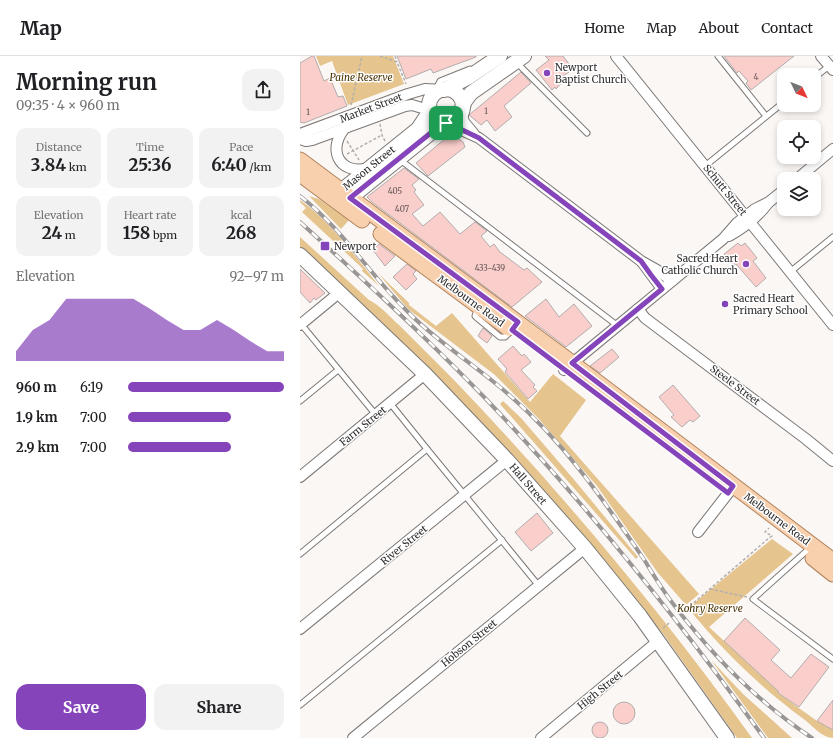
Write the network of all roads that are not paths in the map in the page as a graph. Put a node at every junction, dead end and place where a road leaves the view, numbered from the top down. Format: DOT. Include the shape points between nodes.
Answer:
graph roads {
  1 [pos="500,56"];
  2 [pos="616,56"];
  3 [pos="718,56"];
  4 [pos="822,56"];
  5 [pos="520,59"];
  6 [pos="831,68"];
  7 [pos="821,74"];
  8 [pos="436,98"];
  9 [pos="777,107"];
  10 [pos="462,110"];
  11 [pos="766,116"];
  12 [pos="445,123"];
  13 [pos="347,126"];
  14 [pos="300,134"];
  15 [pos="587,134"];
  16 [pos="479,138"];
  17 [pos="300,139"];
  18 [pos="833,149"];
  19 [pos="398,159"];
  20 [pos="300,160"];
  21 [pos="366,165"];
  22 [pos="705,166"];
  23 [pos="805,172"];
  24 [pos="300,174"];
  25 [pos="777,196"];
  26 [pos="343,197"];
  27 [pos="748,219"];
  28 [pos="833,237"];
  29 [pos="300,255"];
  30 [pos="641,261"];
  31 [pos="790,272"];
  32 [pos="672,281"];
  33 [pos="662,289"];
  34 [pos="340,292"];
  35 [pos="638,309"];
  36 [pos="300,324"];
  37 [pos="833,325"];
  38 [pos="515,326"];
  39 [pos="618,326"];
  40 [pos="568,366"];
  41 [pos="338,370"];
  42 [pos="425,374"];
  43 [pos="300,401"];
  44 [pos="390,403"];
  45 [pos="376,415"];
  46 [pos="427,449"];
  47 [pos="507,460"];
  48 [pos="833,461"];
  49 [pos="300,477"];
  50 [pos="730,490"];
  51 [pos="465,494"];
  52 [pos="698,532"];
  53 [pos="502,540"];
  54 [pos="585,548"];
  55 [pos="809,549"];
  56 [pos="300,554"];
  57 [pos="833,561"];
  58 [pos="833,574"];
  59 [pos="539,586"];
  60 [pos="300,629"];
  61 [pos="658,642"];
  62 [pos="833,659"];
  63 [pos="300,705"];
  64 [pos="353,738"];
  65 [pos="541,738"];
  66 [pos="727,738"];
  1 -- 8 [label="street"];
  2 -- 22 [label="street, Schutt Street"];
  3 -- 11 [label="lane"];
  4 -- 6 [label="street"];
  5 -- 10 [label="street" via="471,93"];
  5 -- 15 [label="lane"];
  6 -- 7 [label="lane"];
  8 -- 10 [label="street" via="452,91 461,100"];
  8 -- 12 [label="street" via="436,120"];
  8 -- 13 [label="street, Market Street" via="407,105"];
  8 -- 14 [label="street, Market Street" via="422,90"];
  8 -- 21 [label="street, Mason Street" via="418,129"];
  9 -- 11 [label="lane"];
  10 -- 12 [label="street" via="456,120"];
  10 -- 16 [label="street" via="465,124"];
  11 -- 22 [label="lane"];
  12 -- 16 [label="street"];
  12 -- 19 [label="street, Mason Street"];
  13 -- 17 [label="street, Market Street" via="312,140"];
  13 -- 21 [label="street" via="336,143 339,159 354,169"];
  16 -- 30 [label="street"];
  18 -- 23 [label="street"];
  19 -- 26 [label="street, Mason Street"];
  19 -- 39 [label="lane"];
  20 -- 26 [label="main road, Melbourne Road"];
  21 -- 26 [label="street, Mason Street"];
  22 -- 27 [label="street, Schutt Street"];
  24 -- 26 [label="main road, Melbourne Road"];
  25 -- 27 [label="street" via="760,214"];
  26 -- 38 [label="main road, Melbourne Road"];
  26 -- 38 [label="main road, Melbourne Road" via="478,306"];
  27 -- 31 [label="street, Schutt Street"];
  27 -- 32 [label="street" via="742,229 724,238"];
  28 -- 31 [label="lane"];
  29 -- 34 [label="street, Hall Street"];
  30 -- 32 [label="street"];
  30 -- 33 [label="street"];
  31 -- 37 [label="street, Schutt Street"];
  32 -- 33 [label="street"];
  33 -- 35 [label="street"];
  34 -- 36 [label="street"];
  34 -- 42 [label="street, Hall Street"];
  35 -- 39 [label="street"];
  35 -- 48 [label="street, Steele Street" via="645,318"];
  36 -- 41 [label="lane"];
  38 -- 40 [label="main road, Melbourne Road"];
  39 -- 40 [label="street"];
  40 -- 50 [label="main road, Melbourne Road"];
  41 -- 43 [label="lane"];
  41 -- 45 [label="lane"];
  42 -- 44 [label="street, Farm Street"];
  42 -- 47 [label="street, Hall Street"];
  44 -- 45 [label="street, Farm Street"];
  44 -- 46 [label="lane"];
  45 -- 49 [label="street, Farm Street"];
  46 -- 51 [label="lane"];
  46 -- 56 [label="lane"];
  47 -- 51 [label="street, River Street"];
  47 -- 54 [label="street, Hall Street"];
  50 -- 52 [label="street"];
  50 -- 55 [label="main road, Melbourne Road"];
  50 -- 55 [label="main road, Melbourne Road" via="770,526"];
  51 -- 53 [label="lane"];
  51 -- 60 [label="street, River Street"];
  53 -- 59 [label="lane"];
  53 -- 63 [label="lane"];
  54 -- 59 [label="street, Hobson Street"];
  54 -- 61 [label="street, Hall Street"];
  55 -- 57 [label="main road, Melbourne Road"];
  55 -- 58 [label="main road, Melbourne Road"];
  55 -- 62 [label="lane" via="753,599"];
  59 -- 64 [label="street, Hobson Street"];
  61 -- 65 [label="street, High Street"];
  61 -- 66 [label="street, Hall Street"];
}
